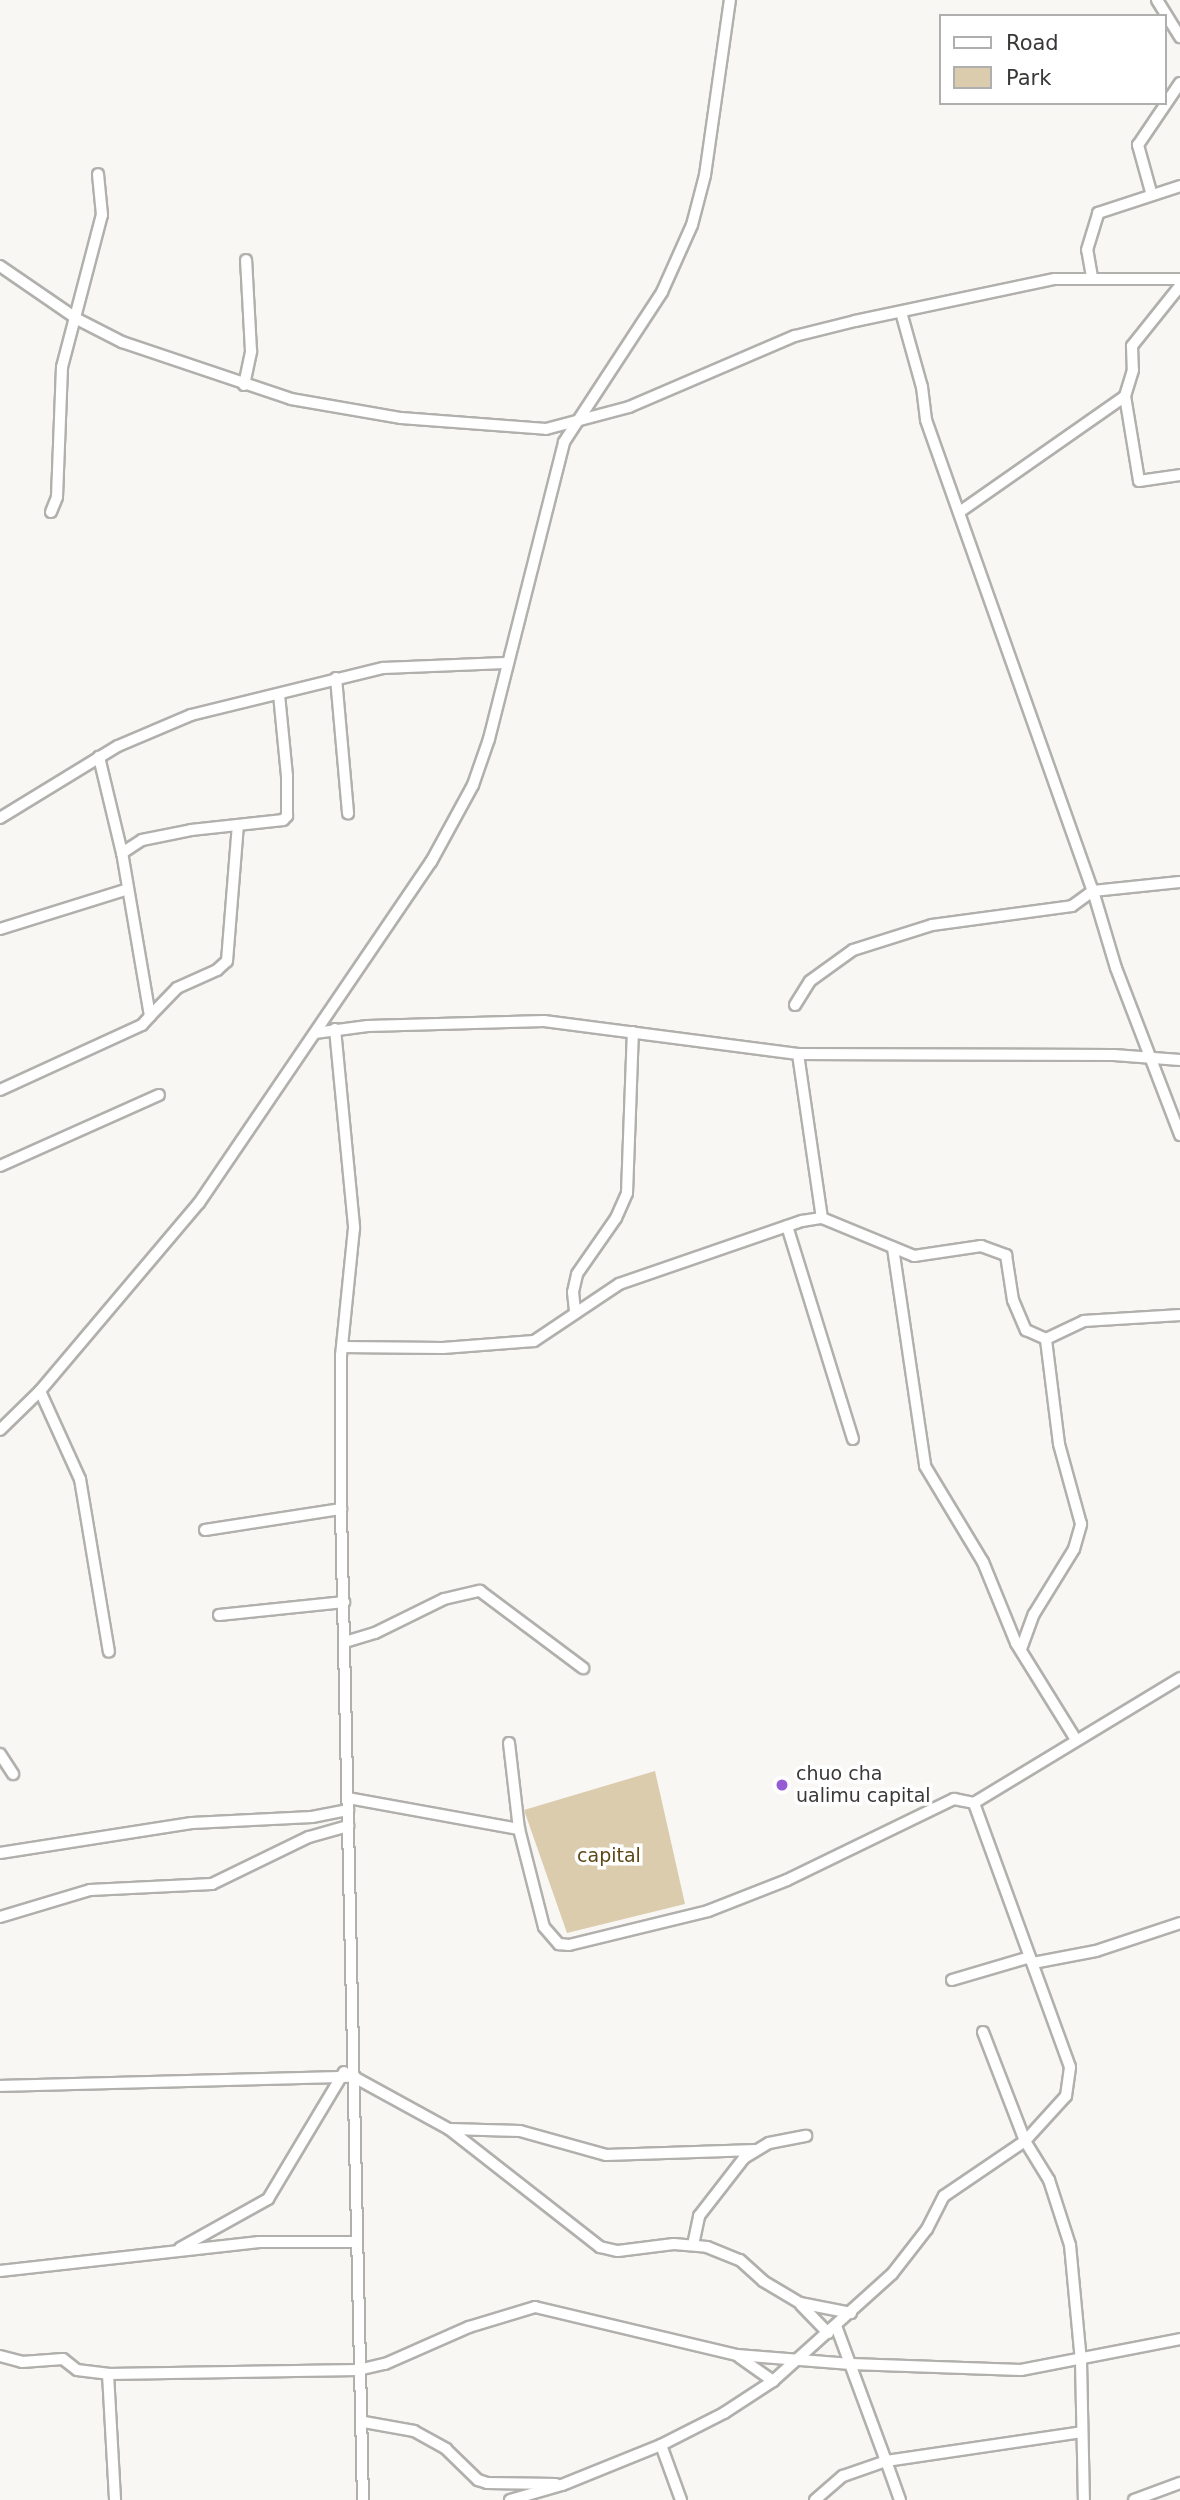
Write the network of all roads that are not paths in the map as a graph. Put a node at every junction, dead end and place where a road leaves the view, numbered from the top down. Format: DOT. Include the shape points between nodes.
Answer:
graph roads {
  1 [pos="730,0"];
  2 [pos="1166,14"];
  3 [pos="1180,37"];
  4 [pos="1180,83"];
  5 [pos="1166,104"];
  6 [pos="1165,105"];
  7 [pos="98,174"];
  8 [pos="1180,186"];
  9 [pos="1151,192"];
  10 [pos="246,260"];
  11 [pos="0,266"];
  12 [pos="1092,277"];
  13 [pos="1180,279"];
  14 [pos="1180,286"];
  15 [pos="901,312"];
  16 [pos="77,319"];
  17 [pos="244,385"];
  18 [pos="1125,396"];
  19 [pos="570,426"];
  20 [pos="1180,475"];
  21 [pos="961,511"];
  22 [pos="51,512"];
  23 [pos="506,663"];
  24 [pos="336,678"];
  25 [pos="279,695"];
  26 [pos="99,757"];
  27 [pos="348,813"];
  28 [pos="0,818"];
  29 [pos="238,825"];
  30 [pos="122,853"];
  31 [pos="1180,883"];
  32 [pos="125,890"];
  33 [pos="1093,891"];
  34 [pos="0,929"];
  35 [pos="795,1005"];
  36 [pos="150,1016"];
  37 [pos="335,1029"];
  38 [pos="633,1032"];
  39 [pos="315,1033"];
  40 [pos="798,1054"];
  41 [pos="1150,1060"];
  42 [pos="1180,1060"];
  43 [pos="0,1090"];
  44 [pos="159,1095"];
  45 [pos="1180,1135"];
  46 [pos="0,1166"];
  47 [pos="822,1218"];
  48 [pos="787,1226"];
  49 [pos="893,1248"];
  50 [pos="576,1311"];
  51 [pos="1180,1315"];
  52 [pos="1046,1339"];
  53 [pos="342,1347"];
  54 [pos="40,1391"];
  55 [pos="0,1430"];
  56 [pos="853,1438"];
  57 [pos="341,1509"];
  58 [pos="205,1530"];
  59 [pos="344,1602"];
  60 [pos="219,1615"];
  61 [pos="345,1642"];
  62 [pos="1021,1650"];
  63 [pos="110,1652"];
  64 [pos="583,1668"];
  65 [pos="1180,1678"];
  66 [pos="1075,1738"];
  67 [pos="509,1743"];
  68 [pos="0,1754"];
  69 [pos="13,1774"];
  70 [pos="348,1798"];
  71 [pos="974,1803"];
  72 [pos="348,1810"];
  73 [pos="348,1826"];
  74 [pos="519,1829"];
  75 [pos="0,1853"];
  76 [pos="0,1917"];
  77 [pos="1180,1923"];
  78 [pos="1031,1960"];
  79 [pos="952,1980"];
  80 [pos="983,2032"];
  81 [pos="354,2055"];
  82 [pos="342,2076"];
  83 [pos="354,2077"];
  84 [pos="0,2086"];
  85 [pos="449,2129"];
  86 [pos="806,2136"];
  87 [pos="1025,2141"];
  88 [pos="757,2150"];
  89 [pos="355,2242"];
  90 [pos="693,2245"];
  91 [pos="174,2252"];
  92 [pos="0,2271"];
  93 [pos="800,2304"];
  94 [pos="851,2313"];
  95 [pos="832,2330"];
  96 [pos="1180,2339"];
  97 [pos="0,2356"];
  98 [pos="737,2356"];
  99 [pos="800,2361"];
  100 [pos="1081,2361"];
  101 [pos="851,2364"];
  102 [pos="358,2370"];
  103 [pos="108,2374"];
  104 [pos="773,2381"];
  105 [pos="364,2422"];
  106 [pos="1082,2432"];
  107 [pos="661,2445"];
  108 [pos="886,2460"];
  109 [pos="1180,2483"];
  110 [pos="562,2485"];
  111 [pos="115,2500"];
  112 [pos="363,2500"];
  113 [pos="510,2500"];
  114 [pos="681,2500"];
  115 [pos="815,2500"];
  116 [pos="900,2500"];
  117 [pos="1084,2500"];
  118 [pos="1134,2500"];
  1 -- 19 [label="street" via="705,175 682,254 655,302"];
  2 -- 3 [label="street"];
  4 -- 5 [label="street"];
  6 -- 9 [label="street" via="1138,145"];
  7 -- 16 [label="street" via="102,215"];
  8 -- 9 [label="street"];
  9 -- 12 [label="street" via="1098,213 1087,250"];
  10 -- 17 [label="street" via="251,351"];
  11 -- 16 [label="street"];
  12 -- 13 [label="street"];
  12 -- 15 [label="street" via="1055,279"];
  14 -- 18 [label="street" via="1132,346 1133,370"];
  15 -- 19 [label="street" via="795,336 698,380"];
  15 -- 21 [label="street" via="922,387 926,420"];
  16 -- 17 [label="street" via="122,342"];
  16 -- 22 [label="street" via="62,367 57,497"];
  17 -- 19 [label="street" via="315,404 401,418 546,429"];
  18 -- 20 [label="street" via="1139,481"];
  18 -- 21 [label="street"];
  19 -- 23 [label="street"];
  21 -- 33 [label="street"];
  23 -- 24 [label="street" via="383,668"];
  23 -- 39 [label="street" via="473,785 431,862"];
  24 -- 25 [label="street"];
  24 -- 27 [label="street"];
  25 -- 26 [label="street" via="150,729"];
  25 -- 29 [label="street" via="287,816 272,824"];
  26 -- 28 [label="street"];
  26 -- 30 [label="street"];
  29 -- 30 [label="street" via="142,840"];
  29 -- 36 [label="street" via="227,961 217,971 177,988"];
  30 -- 32 [label="street"];
  31 -- 33 [label="street"];
  32 -- 34 [label="street"];
  32 -- 36 [label="street" via="151,1003"];
  33 -- 35 [label="street" via="1072,906 932,925 853,950 810,982"];
  33 -- 41 [label="street"];
  36 -- 43 [label="street" via="142,1026"];
  37 -- 38 [label="street" via="544,1021"];
  37 -- 39 [label="street"];
  37 -- 53 [label="street" via="354,1228"];
  38 -- 40 [label="street"];
  38 -- 50 [label="street" via="627,1193 616,1218 577,1274 573,1292"];
  39 -- 54 [label="street" via="199,1203"];
  40 -- 41 [label="street" via="1114,1055"];
  40 -- 47 [label="street"];
  41 -- 42 [label="street"];
  41 -- 45 [label="street"];
  44 -- 46 [label="street"];
  47 -- 48 [label="street"];
  47 -- 49 [label="street"];
  48 -- 50 [label="street" via="628,1280"];
  48 -- 56 [label="street"];
  49 -- 52 [label="street" via="914,1256 981,1246 1006,1255 1013,1300 1026,1331"];
  49 -- 62 [label="street" via="920,1449 990,1577"];
  50 -- 53 [label="street" via="543,1336 523,1344"];
  51 -- 52 [label="street" via="1084,1321"];
  52 -- 62 [label="street" via="1059,1444 1081,1524 1074,1549 1034,1614"];
  53 -- 57 [label="street"];
  54 -- 55 [label="street"];
  54 -- 63 [label="street" via="82,1488"];
  57 -- 58 [label="street"];
  57 -- 59 [label="street"];
  59 -- 60 [label="street"];
  59 -- 61 [label="street"];
  61 -- 64 [label="street" via="375,1633 444,1599 480,1591"];
  61 -- 70 [label="street"];
  62 -- 66 [label="street"];
  65 -- 66 [label="street"];
  66 -- 71 [label="street" via="1010,1784"];
  67 -- 74 [label="street"];
  68 -- 69 [label="street"];
  70 -- 72 [label="street"];
  70 -- 74 [label="street"];
  71 -- 74 [label="street" via="954,1799 787,1880 708,1911 569,1945 548,1936"];
  71 -- 78 [label="street"];
  72 -- 73 [label="street"];
  72 -- 75 [label="street" via="312,1817 192,1823"];
  73 -- 76 [label="street" via="309,1838 212,1884 90,1890"];
  73 -- 81 [label="street"];
  77 -- 78 [label="street" via="1096,1951"];
  78 -- 79 [label="street"];
  78 -- 87 [label="street" via="1071,2078 1066,2096"];
  80 -- 87 [label="street"];
  81 -- 82 [label="street"];
  81 -- 83 [label="street"];
  82 -- 83 [label="street"];
  82 -- 84 [label="street"];
  82 -- 91 [label="street" via="268,2199"];
  83 -- 85 [label="street"];
  83 -- 89 [label="street"];
  85 -- 88 [label="street" via="520,2131 606,2155"];
  85 -- 90 [label="street" via="600,2247 618,2251"];
  86 -- 88 [label="street"];
  87 -- 94 [label="street" via="944,2196 927,2229 892,2274"];
  87 -- 100 [label="street" via="1049,2180 1070,2245"];
  88 -- 90 [label="street" via="738,2165 699,2216"];
  89 -- 91 [label="street" via="259,2242"];
  89 -- 102 [label="street"];
  90 -- 93 [label="street" via="740,2260"];
  91 -- 92 [label="street"];
  93 -- 94 [label="street"];
  93 -- 95 [label="street"];
  94 -- 95 [label="street"];
  95 -- 99 [label="street"];
  95 -- 101 [label="street"];
  96 -- 100 [label="street"];
  97 -- 103 [label="street" via="22,2362 63,2359 77,2370"];
  98 -- 99 [label="street"];
  98 -- 102 [label="street" via="535,2307"];
  98 -- 104 [label="street"];
  99 -- 101 [label="street"];
  99 -- 104 [label="street"];
  100 -- 101 [label="street" via="1021,2370"];
  100 -- 106 [label="street"];
  101 -- 108 [label="street"];
  102 -- 103 [label="street"];
  102 -- 105 [label="street"];
  103 -- 111 [label="street"];
  104 -- 107 [label="street"];
  105 -- 110 [label="street" via="414,2431 446,2449 478,2480"];
  105 -- 112 [label="street"];
  106 -- 108 [label="street"];
  106 -- 117 [label="street"];
  107 -- 110 [label="street"];
  107 -- 114 [label="street"];
  108 -- 115 [label="street" via="843,2476"];
  108 -- 116 [label="street"];
  109 -- 118 [label="street"];
  110 -- 113 [label="street"];
}
